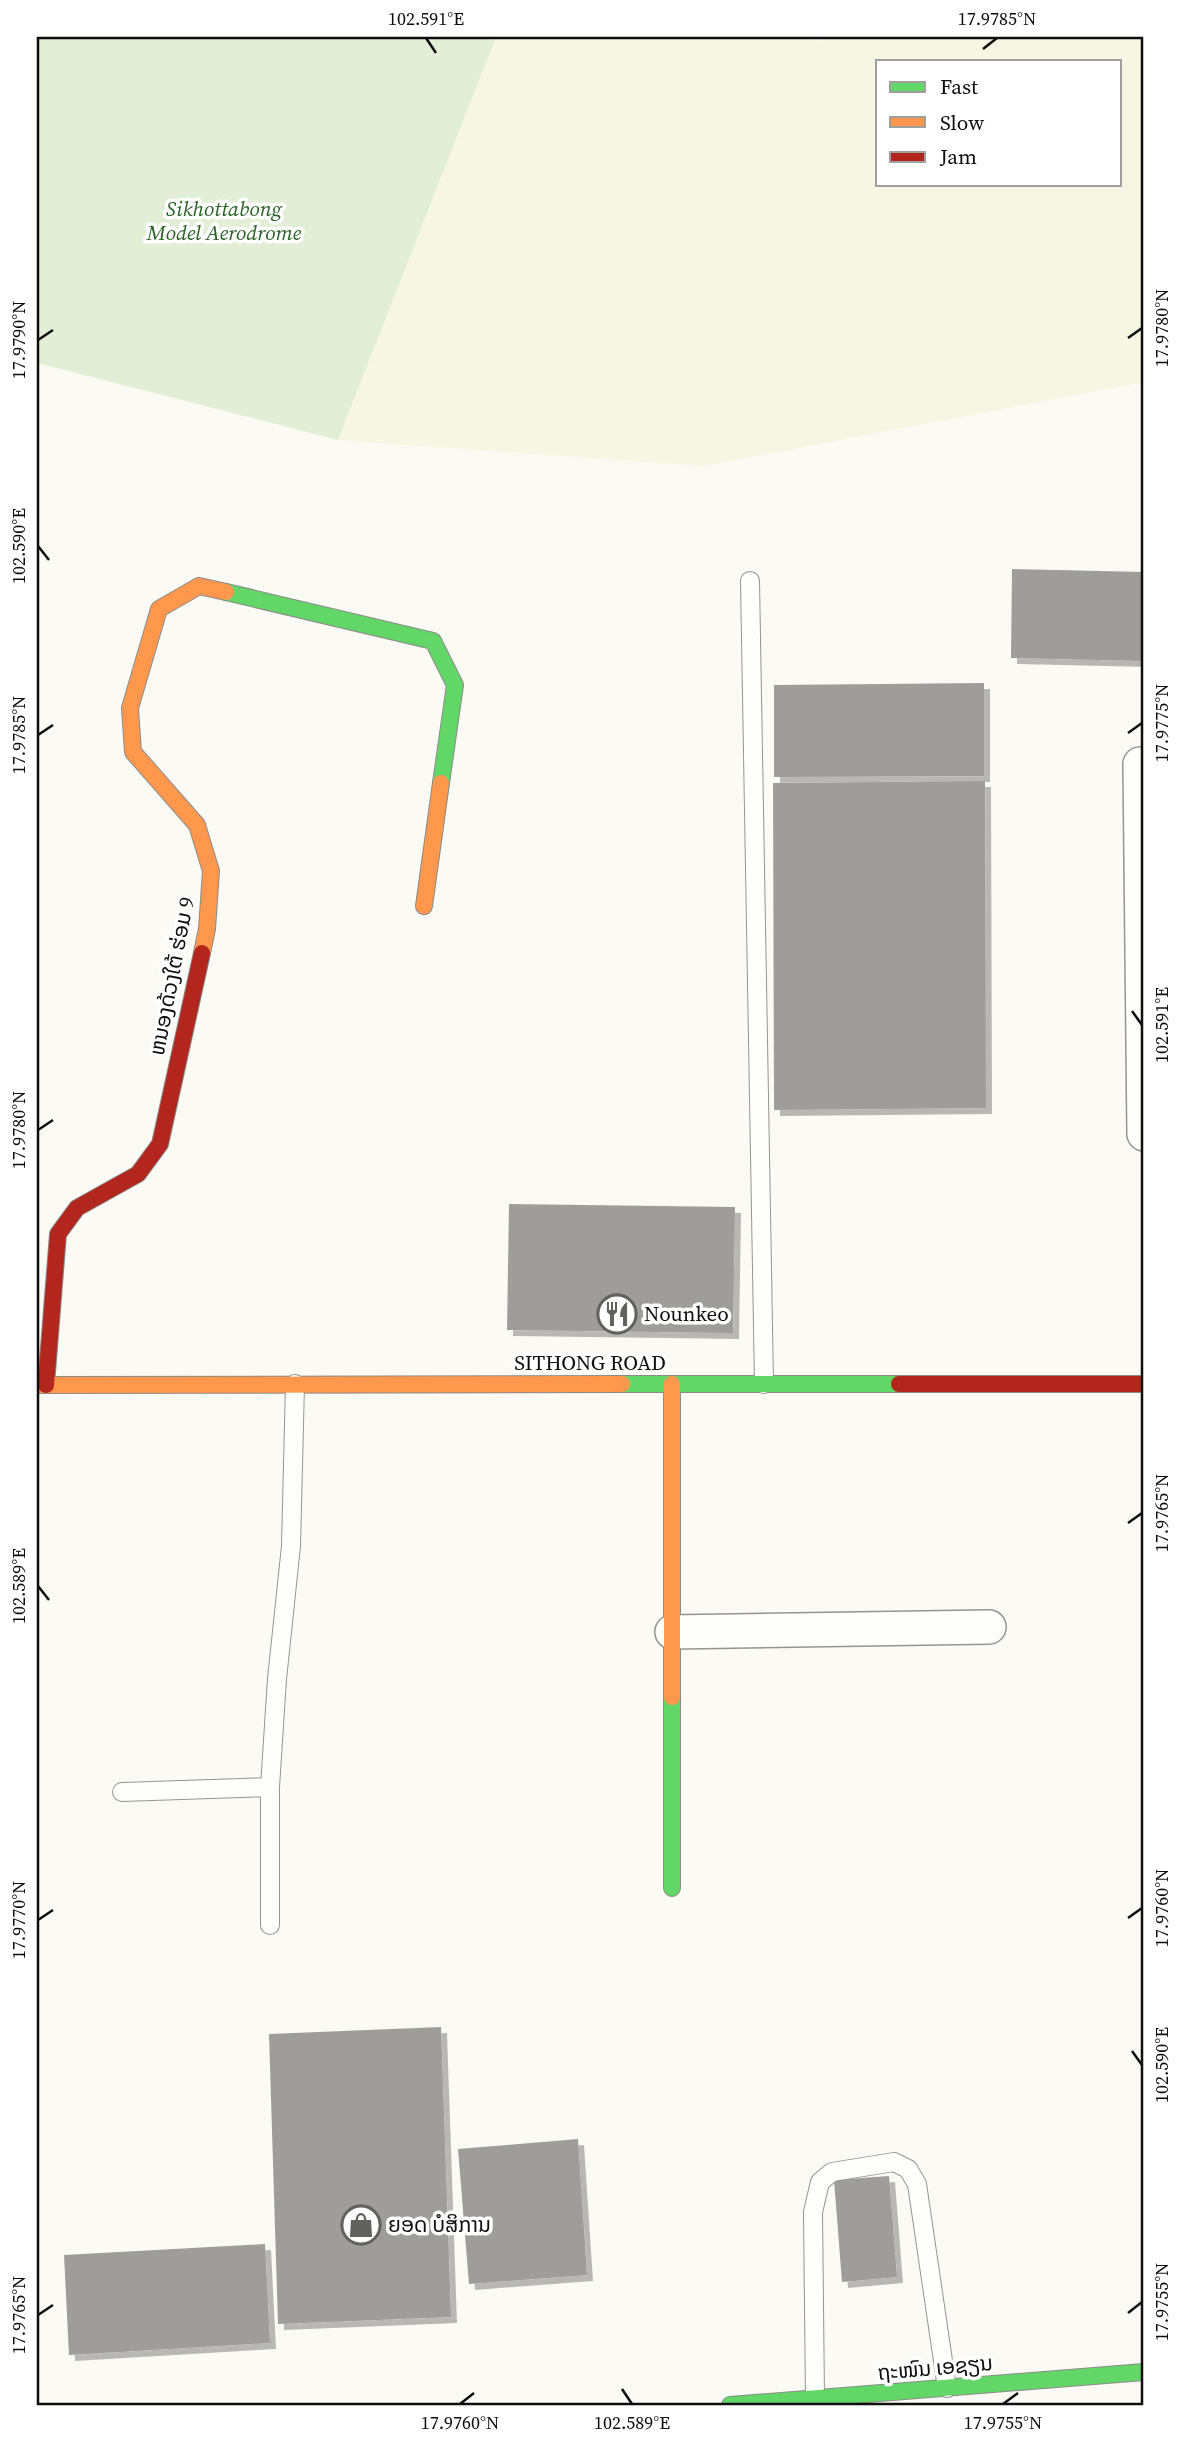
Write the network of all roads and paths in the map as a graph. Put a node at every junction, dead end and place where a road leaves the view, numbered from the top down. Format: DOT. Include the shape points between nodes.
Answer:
graph roads {
  1 [pos="750,581"];
  2 [pos="1140,764"];
  3 [pos="424,906"];
  4 [pos="1144,1134"];
  5 [pos="295,1384"];
  6 [pos="672,1384"];
  7 [pos="764,1384"];
  8 [pos="1144,1384"];
  9 [pos="42,1385"];
  10 [pos="989,1627"];
  11 [pos="672,1632"];
  12 [pos="271,1787"];
  13 [pos="122,1792"];
  14 [pos="672,1888"];
  15 [pos="270,1925"];
  16 [pos="1144,2372"];
  17 [pos="947,2388"];
  18 [pos="815,2399"];
  19 [pos="730,2405"];
  1 -- 7 [label="lane"];
  2 -- 4 [label="street"];
  3 -- 9 [label="street, ຫນອງດ້ວງໃຕ້ ຮ່ອມ 9" via="456,685 433,641 199,586 159,609 130,708 133,752 197,825 211,871 207,929 160,1144 138,1174 77,1208 58,1234"];
  5 -- 6 [label="street, SITHONG ROAD"];
  5 -- 9 [label="street, SITHONG ROAD"];
  5 -- 12 [label="lane" via="291,1546"];
  6 -- 7 [label="street, SITHONG ROAD"];
  6 -- 11 [label="street"];
  7 -- 8 [label="street, SITHONG ROAD"];
  10 -- 11 [label="street"];
  11 -- 14 [label="street"];
  12 -- 13 [label="lane"];
  12 -- 15 [label="lane"];
  16 -- 17 [label="street, ຖະໜົນ ເອຊຽນ"];
  17 -- 18 [label="street, ຖະໜົນ ເອຊຽນ"];
  17 -- 18 [label="lane" via="917,2184 908,2169 894,2161 832,2172 820,2182 813,2211"];
  18 -- 19 [label="street, ຖະໜົນ ເອຊຽນ"];
}
